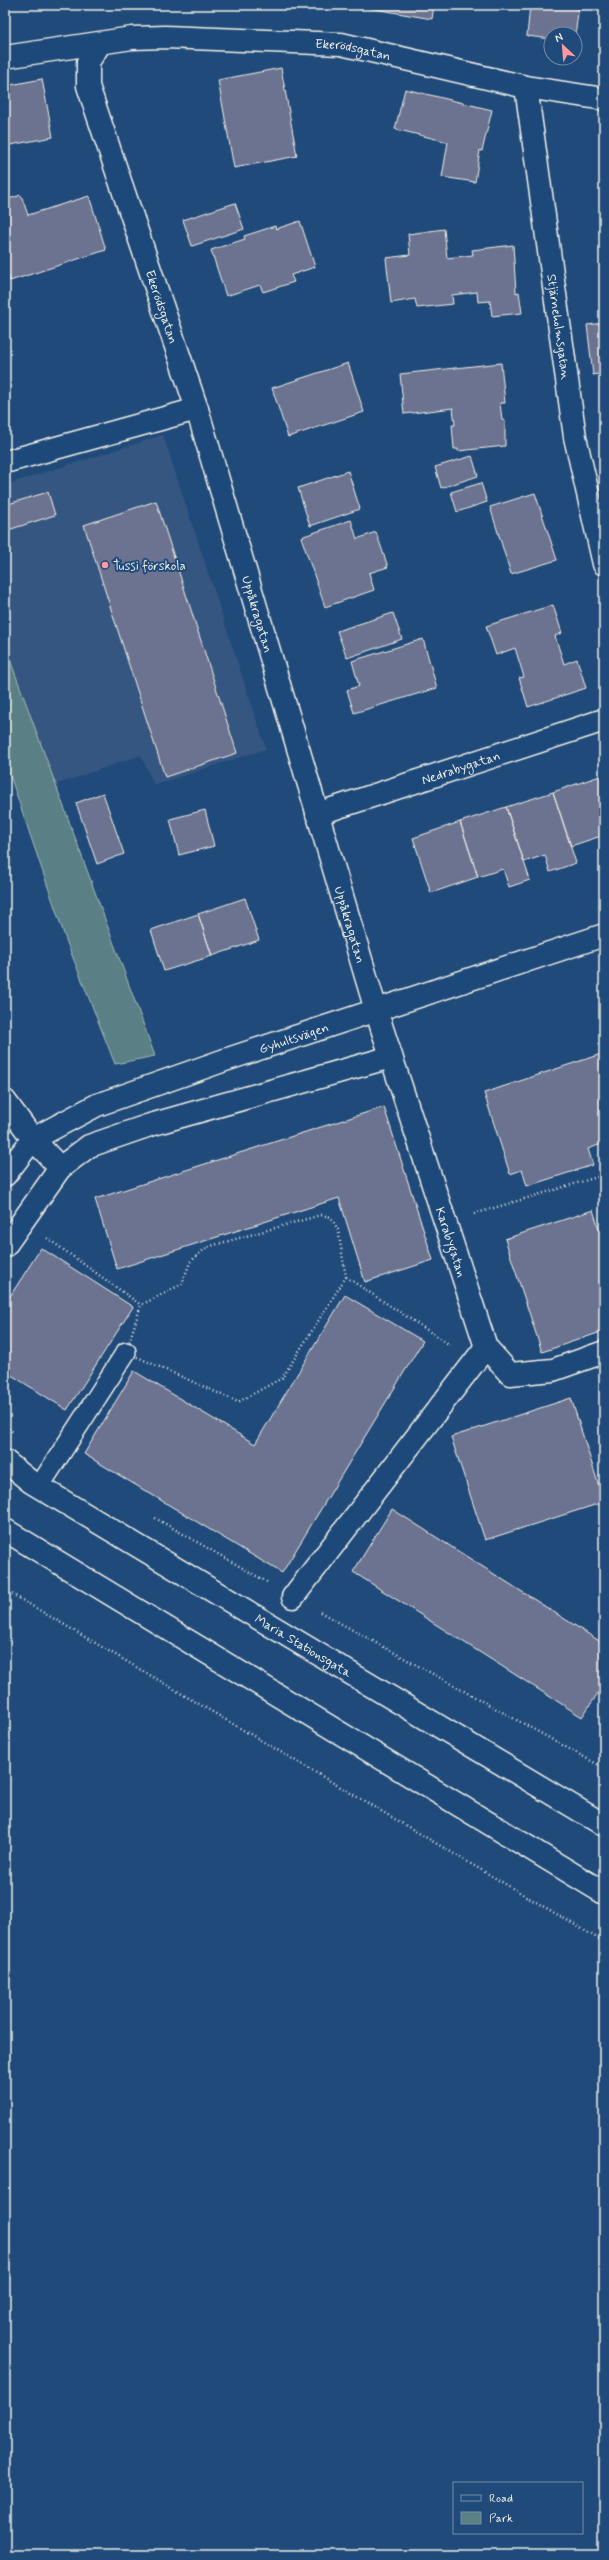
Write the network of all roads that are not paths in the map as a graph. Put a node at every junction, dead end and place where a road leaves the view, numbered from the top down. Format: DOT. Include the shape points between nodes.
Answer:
graph roads {
  1 [pos="99,45"];
  2 [pos="5,57"];
  3 [pos="526,87"];
  4 [pos="604,99"];
  5 [pos="197,409"];
  6 [pos="5,462"];
  7 [pos="604,564"];
  8 [pos="604,720"];
  9 [pos="318,814"];
  10 [pos="604,935"];
  11 [pos="376,1010"];
  12 [pos="391,1057"];
  13 [pos="5,1101"];
  14 [pos="33,1140"];
  15 [pos="60,1168"];
  16 [pos="5,1175"];
  17 [pos="5,1246"];
  18 [pos="126,1352"];
  19 [pos="604,1352"];
  20 [pos="480,1354"];
  21 [pos="5,1461"];
  22 [pos="5,1475"];
  23 [pos="35,1484"];
  24 [pos="5,1530"];
  25 [pos="293,1597"];
  26 [pos="604,1825"];
  27 [pos="604,1893"];
  1 -- 2 [label="street, Ekerödsgatan"];
  1 -- 3 [label="street, Ekerödsgatan" via="132,38 165,37 341,44"];
  1 -- 5 [label="street, Ekerödsgatan" via="88,62 88,86"];
  3 -- 4 [label="street, Ekerödsgatan"];
  3 -- 7 [label="street, Stjärneholmsgatan" via="575,437"];
  5 -- 6 [label="street"];
  5 -- 9 [label="street, Uppåkragatan"];
  8 -- 9 [label="street, Nedrabygatan"];
  9 -- 11 [label="street, Uppåkragatan"];
  10 -- 11 [label="street, Gyhultsvägen"];
  11 -- 12 [label="street, Karabygatan"];
  11 -- 14 [label="street, Gyhultsvägen" via="96,1105"];
  12 -- 15 [label="street" via="150,1124 89,1146"];
  12 -- 20 [label="street, Karabygatan" via="445,1223"];
  13 -- 14 [label="street"];
  14 -- 15 [label="street"];
  14 -- 16 [label="street, Gyhultsvägen"];
  15 -- 17 [label="street"];
  18 -- 23 [label="lane"];
  19 -- 20 [label="street, Karabygatan" via="553,1370 510,1374"];
  20 -- 25 [label="street"];
  21 -- 23 [label="street, Maria Stationsgata"];
  22 -- 23 [label="lane"];
  23 -- 26 [label="street, Maria Stationsgata"];
  24 -- 27 [label="street"];
}
